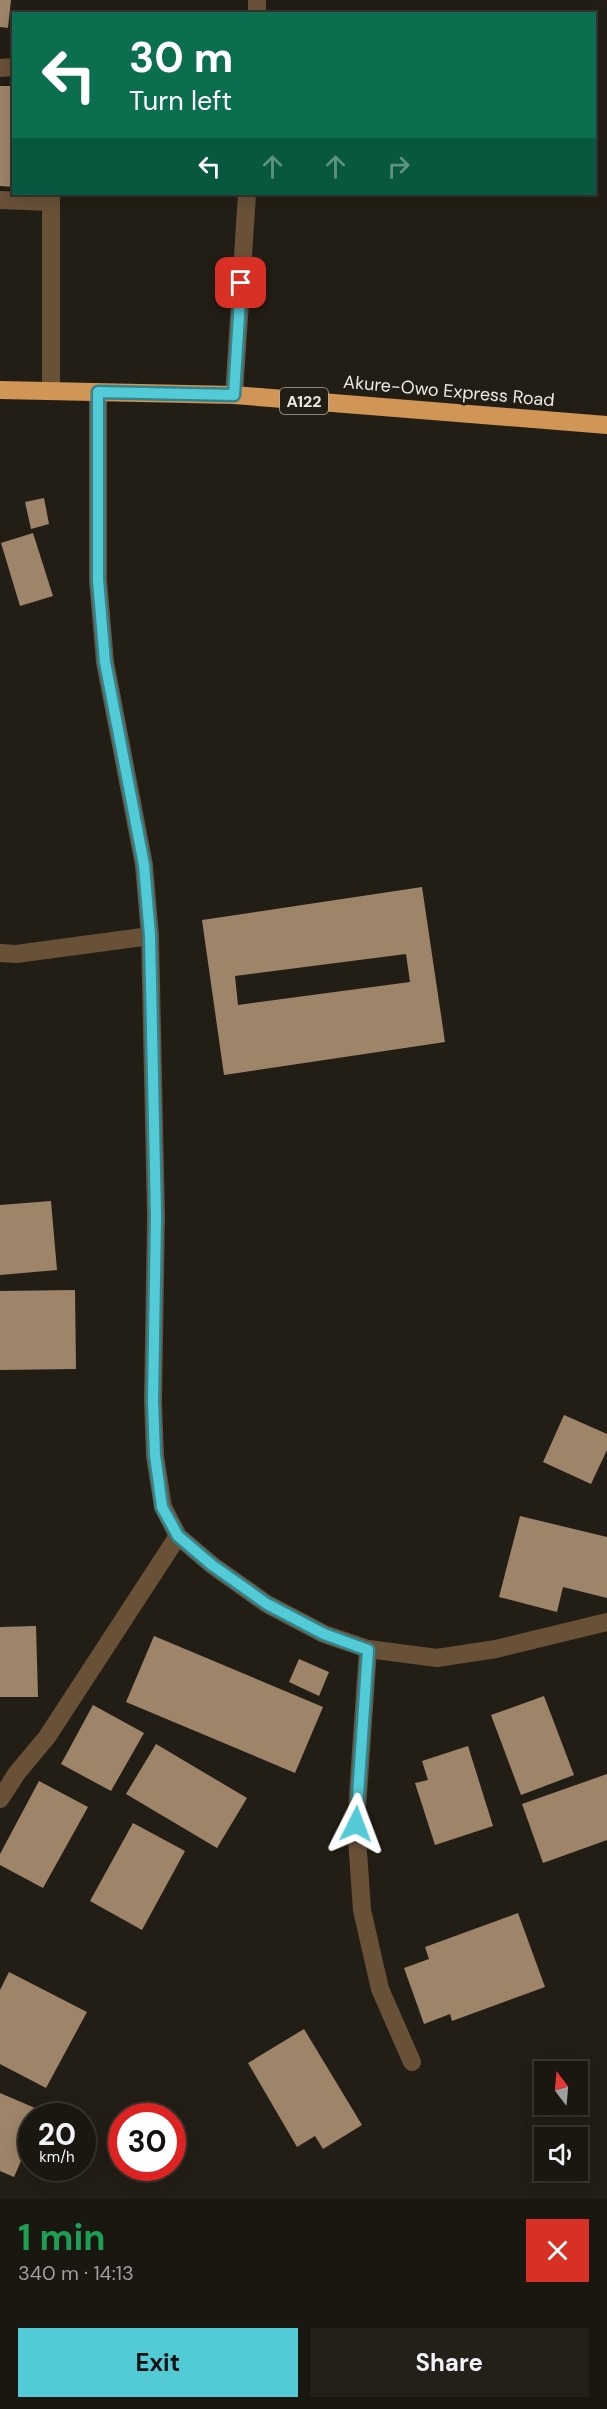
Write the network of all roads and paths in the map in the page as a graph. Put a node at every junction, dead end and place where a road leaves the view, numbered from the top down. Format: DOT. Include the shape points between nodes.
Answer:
graph roads {
  1 [pos="247,195"];
  2 [pos="51,198"];
  3 [pos="0,200"];
  4 [pos="0,390"];
  5 [pos="51,391"];
  6 [pos="98,392"];
  7 [pos="234,395"];
  8 [pos="607,425"];
  9 [pos="150,936"];
  10 [pos="0,953"];
  11 [pos="178,1536"];
  12 [pos="607,1622"];
  13 [pos="368,1650"];
  14 [pos="0,1799"];
  15 [pos="412,2062"];
  1 -- 7 [label="street"];
  2 -- 3 [label="street"];
  2 -- 5 [label="street"];
  4 -- 5 [label="highway, Akure-Owo Express Road / A122"];
  5 -- 6 [label="highway, Akure-Owo Express Road / A122"];
  6 -- 7 [label="highway, Akure-Owo Express Road / A122"];
  6 -- 9 [label="street" via="98,580 105,662 144,865"];
  7 -- 8 [label="highway, Akure-Owo Express Road / A122"];
  9 -- 10 [label="street"];
  9 -- 11 [label="street" via="156,1217 154,1444 162,1507"];
  11 -- 13 [label="street" via="267,1604 324,1634"];
  11 -- 14 [label="street" via="47,1737"];
  12 -- 13 [label="street" via="496,1649 437,1658"];
  13 -- 15 [label="street" via="356,1824 362,1910 380,1989"];
}
